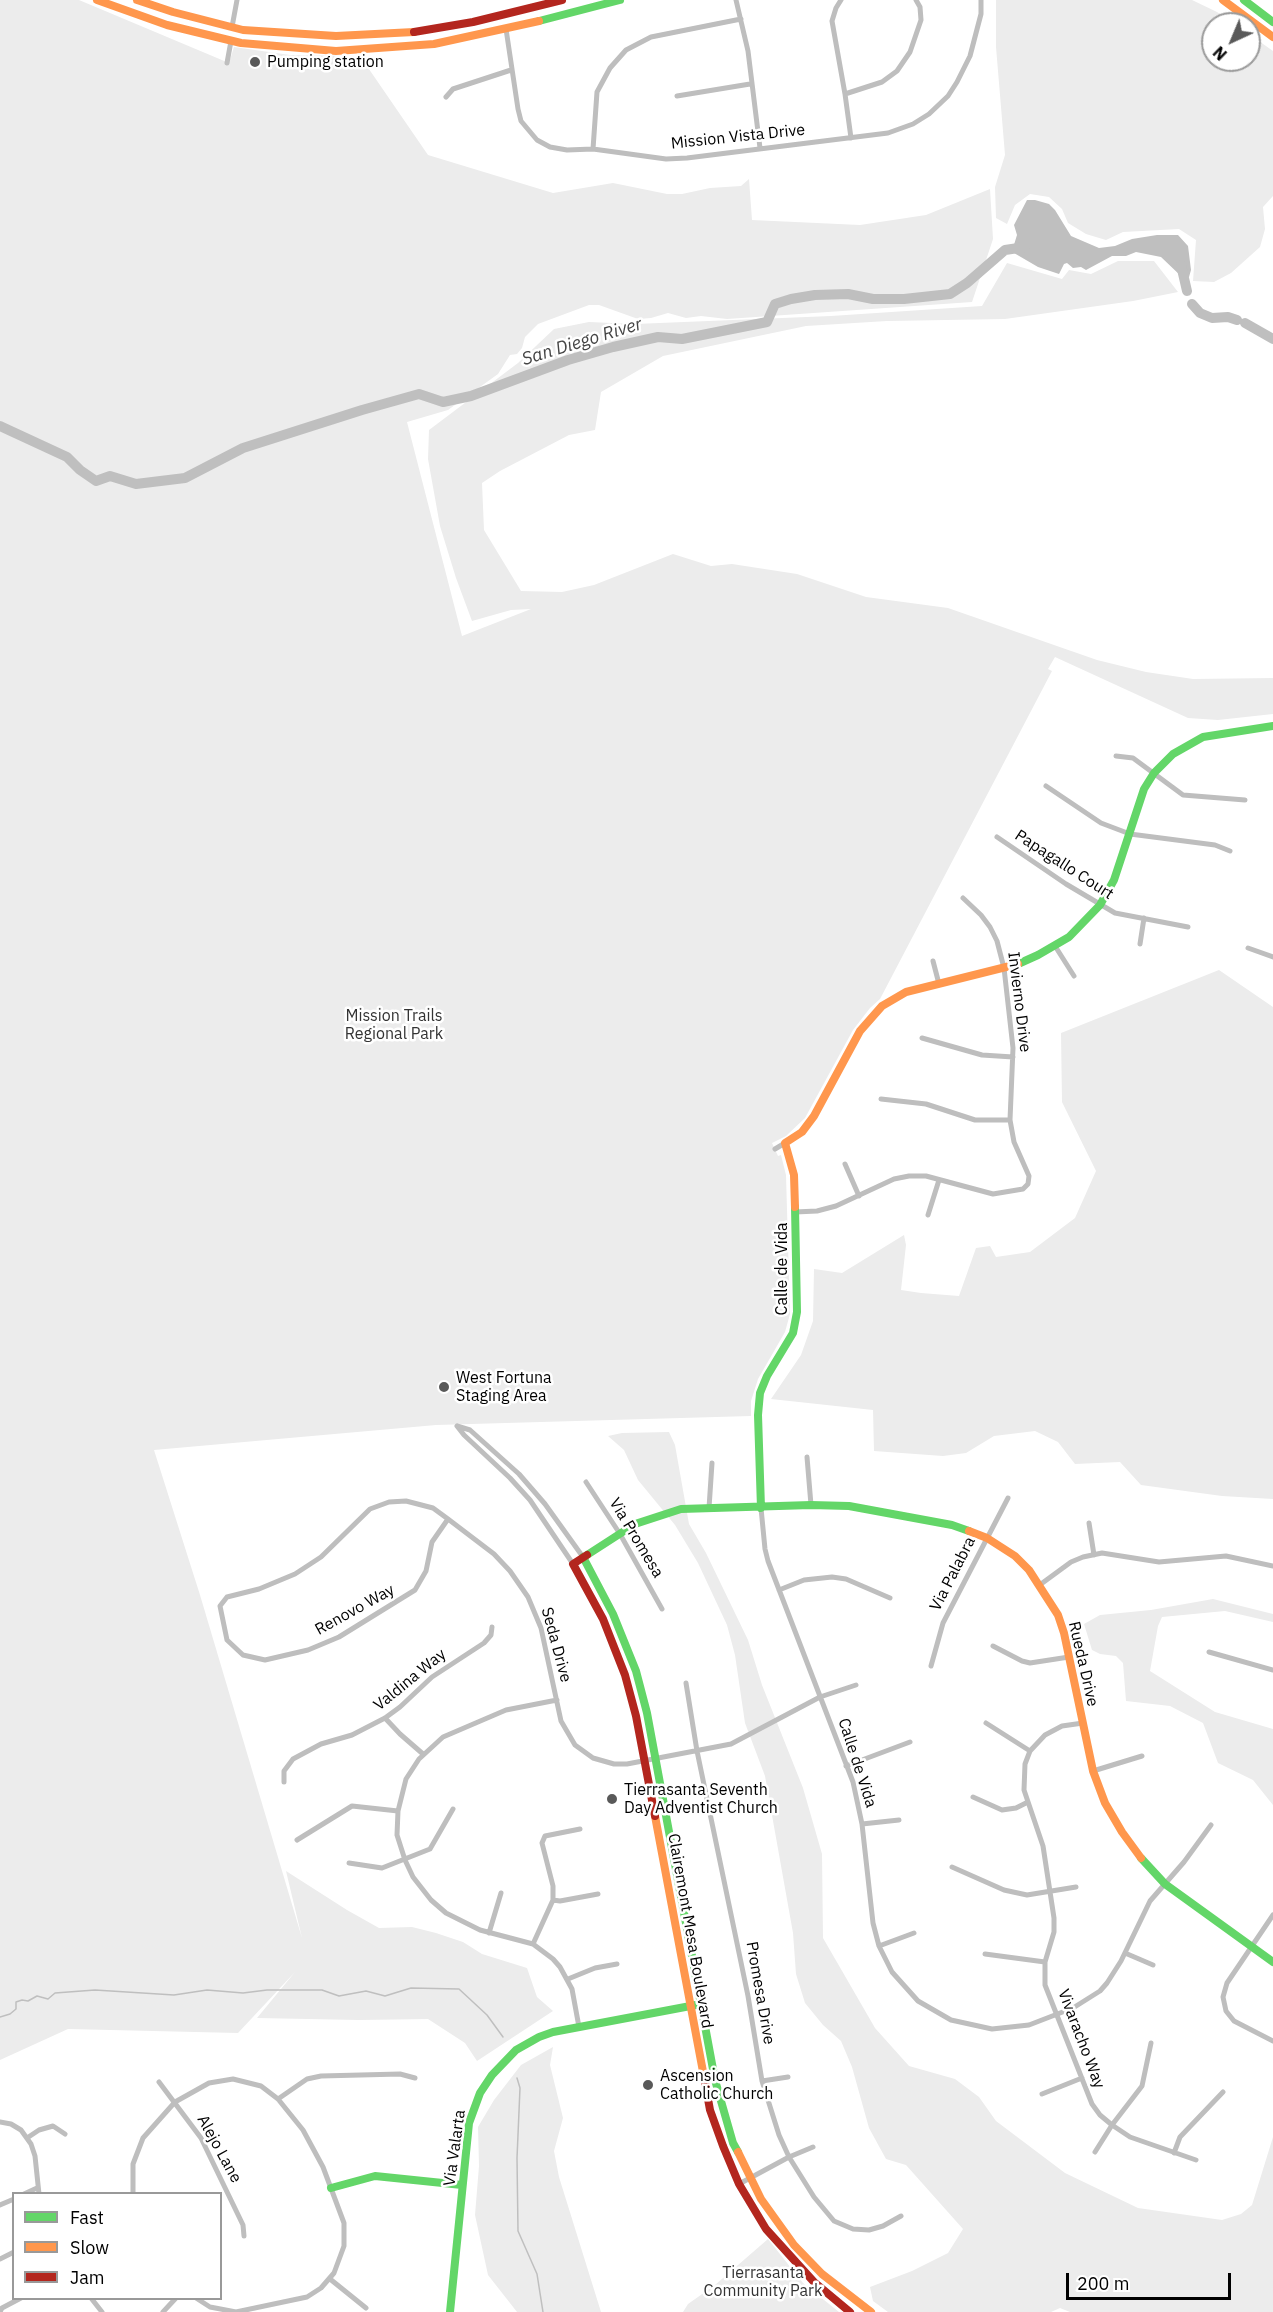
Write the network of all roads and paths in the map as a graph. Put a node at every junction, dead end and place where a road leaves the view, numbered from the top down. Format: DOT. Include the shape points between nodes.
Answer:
graph roads {
  1 [pos="97,0"];
  2 [pos="137,0"];
  3 [pos="237,0"];
  4 [pos="562,0"];
  5 [pos="620,0"];
  6 [pos="736,0"];
  7 [pos="841,0"];
  8 [pos="916,0"];
  9 [pos="981,0"];
  10 [pos="1222,0"];
  11 [pos="1244,0"];
  12 [pos="741,19"];
  13 [pos="1273,22"];
  14 [pos="232,27"];
  15 [pos="506,29"];
  16 [pos="1273,37"];
  17 [pos="231,41"];
  18 [pos="227,63"];
  19 [pos="512,70"];
  20 [pos="750,84"];
  21 [pos="845,94"];
  22 [pos="677,96"];
  23 [pos="446,97"];
  24 [pos="851,138"];
  25 [pos="760,148"];
  26 [pos="593,149"];
  27 [pos="1273,726"];
  28 [pos="1116,756"];
  29 [pos="1153,774"];
  30 [pos="1046,786"];
  31 [pos="1245,800"];
  32 [pos="1130,834"];
  33 [pos="997,837"];
  34 [pos="1230,851"];
  35 [pos="963,898"];
  36 [pos="1100,905"];
  37 [pos="1144,918"];
  38 [pos="1188,927"];
  39 [pos="1140,944"];
  40 [pos="1054,946"];
  41 [pos="1248,948"];
  42 [pos="1273,957"];
  43 [pos="933,962"];
  44 [pos="1004,968"];
  45 [pos="1074,976"];
  46 [pos="939,984"];
  47 [pos="922,1038"];
  48 [pos="1013,1057"];
  49 [pos="881,1099"];
  50 [pos="1010,1120"];
  51 [pos="785,1143"];
  52 [pos="775,1149"];
  53 [pos="845,1164"];
  54 [pos="939,1180"];
  55 [pos="859,1196"];
  56 [pos="795,1212"];
  57 [pos="928,1215"];
  58 [pos="807,1457"];
  59 [pos="712,1463"];
  60 [pos="586,1482"];
  61 [pos="1008,1498"];
  62 [pos="812,1505"];
  63 [pos="709,1508"];
  64 [pos="761,1508"];
  65 [pos="448,1519"];
  66 [pos="1089,1523"];
  67 [pos="620,1534"];
  68 [pos="987,1538"];
  69 [pos="1094,1555"];
  70 [pos="583,1557"];
  71 [pos="573,1564"];
  72 [pos="1273,1566"];
  73 [pos="1041,1584"];
  74 [pos="779,1590"];
  75 [pos="890,1598"];
  76 [pos="662,1609"];
  77 [pos="221,1612"];
  78 [pos="492,1627"];
  79 [pos="993,1646"];
  80 [pos="1209,1652"];
  81 [pos="1069,1657"];
  82 [pos="931,1666"];
  83 [pos="1273,1670"];
  84 [pos="686,1683"];
  85 [pos="856,1685"];
  86 [pos="820,1697"];
  87 [pos="556,1700"];
  88 [pos="385,1718"];
  89 [pos="986,1723"];
  90 [pos="1083,1723"];
  91 [pos="910,1742"];
  92 [pos="697,1751"];
  93 [pos="1030,1751"];
  94 [pos="423,1755"];
  95 [pos="1142,1756"];
  96 [pos="655,1759"];
  97 [pos="644,1761"];
  98 [pos="846,1766"];
  99 [pos="1093,1771"];
  100 [pos="284,1782"];
  101 [pos="973,1797"];
  102 [pos="1028,1802"];
  103 [pos="453,1809"];
  104 [pos="398,1811"];
  105 [pos="899,1820"];
  106 [pos="862,1824"];
  107 [pos="1211,1825"];
  108 [pos="580,1829"];
  109 [pos="297,1840"];
  110 [pos="405,1860"];
  111 [pos="349,1863"];
  112 [pos="952,1866"];
  113 [pos="1165,1884"];
  114 [pos="1076,1887"];
  115 [pos="501,1893"];
  116 [pos="1050,1893"];
  117 [pos="598,1894"];
  118 [pos="553,1900"];
  119 [pos="1273,1915"];
  120 [pos="489,1933"];
  121 [pos="914,1933"];
  122 [pos="533,1944"];
  123 [pos="879,1946"];
  124 [pos="1251,1947"];
  125 [pos="1125,1953"];
  126 [pos="985,1954"];
  127 [pos="1045,1962"];
  128 [pos="1273,1962"];
  129 [pos="617,1964"];
  130 [pos="1153,1965"];
  131 [pos="568,1979"];
  132 [pos="701,2004"];
  133 [pos="690,2007"];
  134 [pos="1057,2015"];
  135 [pos="579,2027"];
  136 [pos="1273,2041"];
  137 [pos="1151,2043"];
  138 [pos="788,2077"];
  139 [pos="415,2078"];
  140 [pos="1082,2078"];
  141 [pos="762,2081"];
  142 [pos="159,2082"];
  143 [pos="1223,2092"];
  144 [pos="1042,2094"];
  145 [pos="278,2099"];
  146 [pos="176,2102"];
  147 [pos="0,2121"];
  148 [pos="1112,2126"];
  149 [pos="65,2134"];
  150 [pos="27,2138"];
  151 [pos="813,2147"];
  152 [pos="1095,2152"];
  153 [pos="1174,2153"];
  154 [pos="789,2157"];
  155 [pos="1197,2160"];
  156 [pos="749,2179"];
  157 [pos="739,2184"];
  158 [pos="462,2185"];
  159 [pos="332,2188"];
  160 [pos="38,2191"];
  161 [pos="133,2192"];
  162 [pos="901,2217"];
  163 [pos="244,2236"];
  164 [pos="802,2270"];
  165 [pos="822,2274"];
  166 [pos="330,2279"];
  167 [pos="17,2300"];
  168 [pos="93,2300"];
  169 [pos="174,2300"];
  170 [pos="199,2300"];
  171 [pos="366,2308"];
  172 [pos="0,2312"];
  173 [pos="102,2312"];
  174 [pos="163,2312"];
  175 [pos="236,2312"];
  176 [pos="450,2312"];
  177 [pos="850,2312"];
  178 [pos="871,2312"];
  1 -- 17 [label="street" via="167,25"];
  2 -- 14 [label="street"];
  3 -- 14 [label="street"];
  4 -- 14 [label="street" via="473,22 381,36 284,34"];
  5 -- 15 [label="street"];
  6 -- 12 [label="street"];
  7 -- 21 [label="street" via="832,21"];
  8 -- 21 [label="street" via="921,20 910,52 897,71 882,82"];
  9 -- 24 [label="street, Mission Vista Drive" via="970,56 948,96 913,124 888,133"];
  10 -- 16 [label="street"];
  11 -- 13 [label="street"];
  12 -- 20 [label="street"];
  12 -- 26 [label="street" via="651,37 626,51 610,68 597,92"];
  15 -- 17 [label="street" via="382,50 336,51"];
  15 -- 19 [label="street, Mission Vista Drive"];
  17 -- 18 [label="street"];
  19 -- 23 [label="street" via="453,89"];
  19 -- 26 [label="street, Mission Vista Drive" via="521,121 537,140 567,150"];
  20 -- 22 [label="street"];
  20 -- 25 [label="street"];
  21 -- 24 [label="street"];
  24 -- 25 [label="street, Mission Vista Drive"];
  25 -- 26 [label="street, Mission Vista Drive" via="666,159"];
  27 -- 29 [label="street" via="1203,737 1173,754"];
  28 -- 29 [label="street" via="1133,758"];
  29 -- 31 [label="street" via="1183,795"];
  29 -- 32 [label="street" via="1136,809"];
  30 -- 32 [label="street" via="1101,823"];
  32 -- 34 [label="street" via="1215,845"];
  32 -- 36 [label="street" via="1114,880"];
  33 -- 36 [label="street, Papagallo Court"];
  35 -- 44 [label="street, Invierno Drive" via="990,927"];
  36 -- 37 [label="street, Papagallo Court" via="1115,913"];
  36 -- 40 [label="street" via="1069,937"];
  37 -- 38 [label="street, Papagallo Court"];
  37 -- 39 [label="street"];
  40 -- 44 [label="street"];
  40 -- 45 [label="street"];
  41 -- 42 [label="street"];
  43 -- 46 [label="street"];
  44 -- 46 [label="street"];
  44 -- 48 [label="street, Invierno Drive"];
  46 -- 51 [label="street" via="906,992 877,1010 860,1031 814,1116 802,1132"];
  47 -- 48 [label="street" via="982,1055"];
  48 -- 50 [label="street, Invierno Drive"];
  49 -- 50 [label="street" via="926,1104 975,1120"];
  50 -- 54 [label="street, Invierno Drive" via="1014,1142 1029,1176 1023,1189 993,1194"];
  51 -- 52 [label="street"];
  51 -- 56 [label="street, Calle de Vida" via="794,1175"];
  53 -- 55 [label="street"];
  54 -- 55 [label="street" via="909,1176"];
  54 -- 57 [label="street"];
  55 -- 56 [label="street" via="817,1211"];
  56 -- 64 [label="street, Calle de Vida" via="797,1312 793,1334 767,1376 758,1406"];
  58 -- 62 [label="street"];
  59 -- 63 [label="street"];
  60 -- 67 [label="street, Via Promesa"];
  61 -- 68 [label="street, Via Palabra"];
  62 -- 64 [label="street, Rueda Drive"];
  62 -- 68 [label="street, Rueda Drive" via="849,1506 952,1525"];
  63 -- 64 [label="street, Rueda Drive"];
  63 -- 67 [label="street, Rueda Drive" via="662,1514"];
  64 -- 74 [label="street, Calle de Vida" via="765,1549"];
  65 -- 77 [label="street, Seda Drive" via="433,1508 406,1501 370,1509 314,1562 273,1584 227,1597"];
  65 -- 77 [label="street, Renovo Way" via="432,1542 426,1571 415,1590 339,1637 308,1650 270,1660 249,1658 227,1640"];
  65 -- 87 [label="street, Seda Drive" via="494,1554 528,1597 541,1628"];
  66 -- 69 [label="street"];
  67 -- 70 [label="street, Rueda Drive"];
  67 -- 76 [label="street, Via Promesa"];
  68 -- 73 [label="street, Rueda Drive" via="1015,1556"];
  68 -- 82 [label="street, Via Palabra" via="943,1623"];
  69 -- 72 [label="street" via="1159,1562 1226,1556"];
  69 -- 73 [label="street" via="1071,1562"];
  70 -- 71 [label="street, Rueda Drive"];
  70 -- 71 [label="street, Clairemont Mesa Boulevard" via="519,1474 470,1430 457,1426 530,1500"];
  70 -- 96 [label="street, Clairemont Mesa Boulevard" via="613,1614 636,1671"];
  71 -- 97 [label="street, Clairemont Mesa Boulevard" via="603,1619 625,1675"];
  73 -- 81 [label="street, Rueda Drive" via="1058,1615"];
  74 -- 75 [label="street" via="804,1580 832,1577"];
  74 -- 86 [label="street, Calle de Vida"];
  78 -- 88 [label="street, Valdina Way" via="484,1642 432,1677"];
  79 -- 81 [label="street" via="1030,1663"];
  80 -- 83 [label="street"];
  81 -- 90 [label="street, Rueda Drive"];
  84 -- 92 [label="street, Promesa Drive"];
  85 -- 86 [label="street, Seda Drive"];
  86 -- 92 [label="street, Seda Drive" via="731,1744"];
  86 -- 98 [label="street, Calle de Vida"];
  87 -- 94 [label="street" via="506,1710 451,1732"];
  87 -- 97 [label="street, Seda Drive" via="566,1733 593,1758 614,1764"];
  88 -- 94 [label="street"];
  88 -- 100 [label="street, Valdina Way" via="293,1759 284,1771"];
  89 -- 93 [label="street"];
  90 -- 93 [label="street" via="1062,1726 1045,1735"];
  90 -- 99 [label="street, Rueda Drive"];
  91 -- 98 [label="street"];
  92 -- 96 [label="street, Seda Drive"];
  92 -- 141 [label="street, Promesa Drive"];
  93 -- 102 [label="street, Vivaracho Way" via="1023,1776"];
  94 -- 104 [label="street" via="406,1779"];
  95 -- 99 [label="street"];
  96 -- 97 [label="street, Seda Drive"];
  96 -- 132 [label="street, Clairemont Mesa Boulevard"];
  97 -- 133 [label="street, Clairemont Mesa Boulevard"];
  98 -- 106 [label="street, Calle de Vida"];
  99 -- 113 [label="street, Rueda Drive" via="1122,1832"];
  101 -- 102 [label="street" via="1002,1810"];
  102 -- 116 [label="street, Vivaracho Way" via="1043,1846"];
  103 -- 110 [label="street" via="430,1849"];
  104 -- 109 [label="street" via="352,1806"];
  104 -- 110 [label="street" via="397,1835"];
  105 -- 106 [label="street"];
  106 -- 123 [label="street, Calle de Vida"];
  107 -- 113 [label="street, Calle de Vida"];
  108 -- 118 [label="street" via="545,1836"];
  110 -- 111 [label="street" via="382,1868"];
  110 -- 120 [label="street" via="419,1885 438,1906 462,1923"];
  112 -- 116 [label="street" via="1004,1890 1027,1895"];
  113 -- 124 [label="street, Rueda Drive"];
  113 -- 125 [label="street, Calle de Vida" via="1150,1901"];
  114 -- 116 [label="street"];
  115 -- 120 [label="street"];
  116 -- 127 [label="street, Vivaracho Way" via="1053,1932"];
  117 -- 118 [label="street"];
  118 -- 122 [label="street"];
  119 -- 124 [label="street"];
  120 -- 122 [label="street"];
  121 -- 123 [label="street"];
  122 -- 131 [label="street" via="553,1959"];
  123 -- 134 [label="street, Calle de Vida" via="909,1992 951,2020 1006,2029"];
  124 -- 128 [label="street, Rueda Drive"];
  124 -- 136 [label="street" via="1227,1983 1224,2007 1237,2024"];
  125 -- 130 [label="street"];
  125 -- 134 [label="street, Calle de Vida" via="1100,1990"];
  126 -- 127 [label="street"];
  127 -- 134 [label="street, Vivaracho Way" via="1045,1985"];
  129 -- 131 [label="street"];
  131 -- 135 [label="street"];
  132 -- 133 [label="street, Via Valarta"];
  132 -- 156 [label="street, Clairemont Mesa Boulevard" via="720,2102"];
  133 -- 135 [label="street, Via Valarta"];
  133 -- 157 [label="street, Clairemont Mesa Boulevard" via="710,2110"];
  134 -- 140 [label="street, Vivaracho Way"];
  135 -- 158 [label="street, Via Valarta" via="539,2037 516,2050 492,2075 480,2093 469,2123"];
  137 -- 148 [label="street" via="1143,2086"];
  138 -- 141 [label="street"];
  139 -- 145 [label="street" via="400,2073 321,2076 307,2079"];
  140 -- 144 [label="street"];
  140 -- 148 [label="street, Vivaracho Way" via="1092,2104"];
  141 -- 154 [label="street, Promesa Drive"];
  142 -- 146 [label="street, Alejo Lane"];
  143 -- 153 [label="street" via="1180,2137"];
  145 -- 146 [label="street" via="254,2083 227,2079 203,2085"];
  145 -- 159 [label="street" via="303,2130"];
  146 -- 161 [label="street" via="147,2132 137,2150 132,2170"];
  146 -- 163 [label="street, Alejo Lane" via="210,2155 243,2225"];
  147 -- 150 [label="street" via="11,2124"];
  148 -- 152 [label="street"];
  148 -- 153 [label="street, Vivaracho Way"];
  149 -- 150 [label="street" via="52,2126"];
  150 -- 160 [label="street" via="35,2156"];
  151 -- 154 [label="street"];
  153 -- 155 [label="street, Vivaracho Way"];
  154 -- 156 [label="street"];
  154 -- 162 [label="street, Promesa Drive" via="834,2221 869,2230"];
  156 -- 157 [label="street"];
  156 -- 165 [label="street, Clairemont Mesa Boulevard" via="776,2222"];
  157 -- 164 [label="street, Clairemont Mesa Boulevard" via="766,2229"];
  158 -- 159 [label="street" via="375,2176"];
  158 -- 176 [label="street, Via Valarta"];
  159 -- 166 [label="street" via="345,2238 340,2261"];
  164 -- 165 [label="street" via="813,2269"];
  164 -- 177 [label="street, Clairemont Mesa Boulevard"];
  165 -- 178 [label="street, Clairemont Mesa Boulevard"];
  166 -- 171 [label="street"];
  166 -- 175 [label="street" via="302,2298"];
  167 -- 172 [label="street"];
  168 -- 173 [label="street"];
  169 -- 174 [label="street"];
  170 -- 175 [label="street" via="210,2307"];
}
